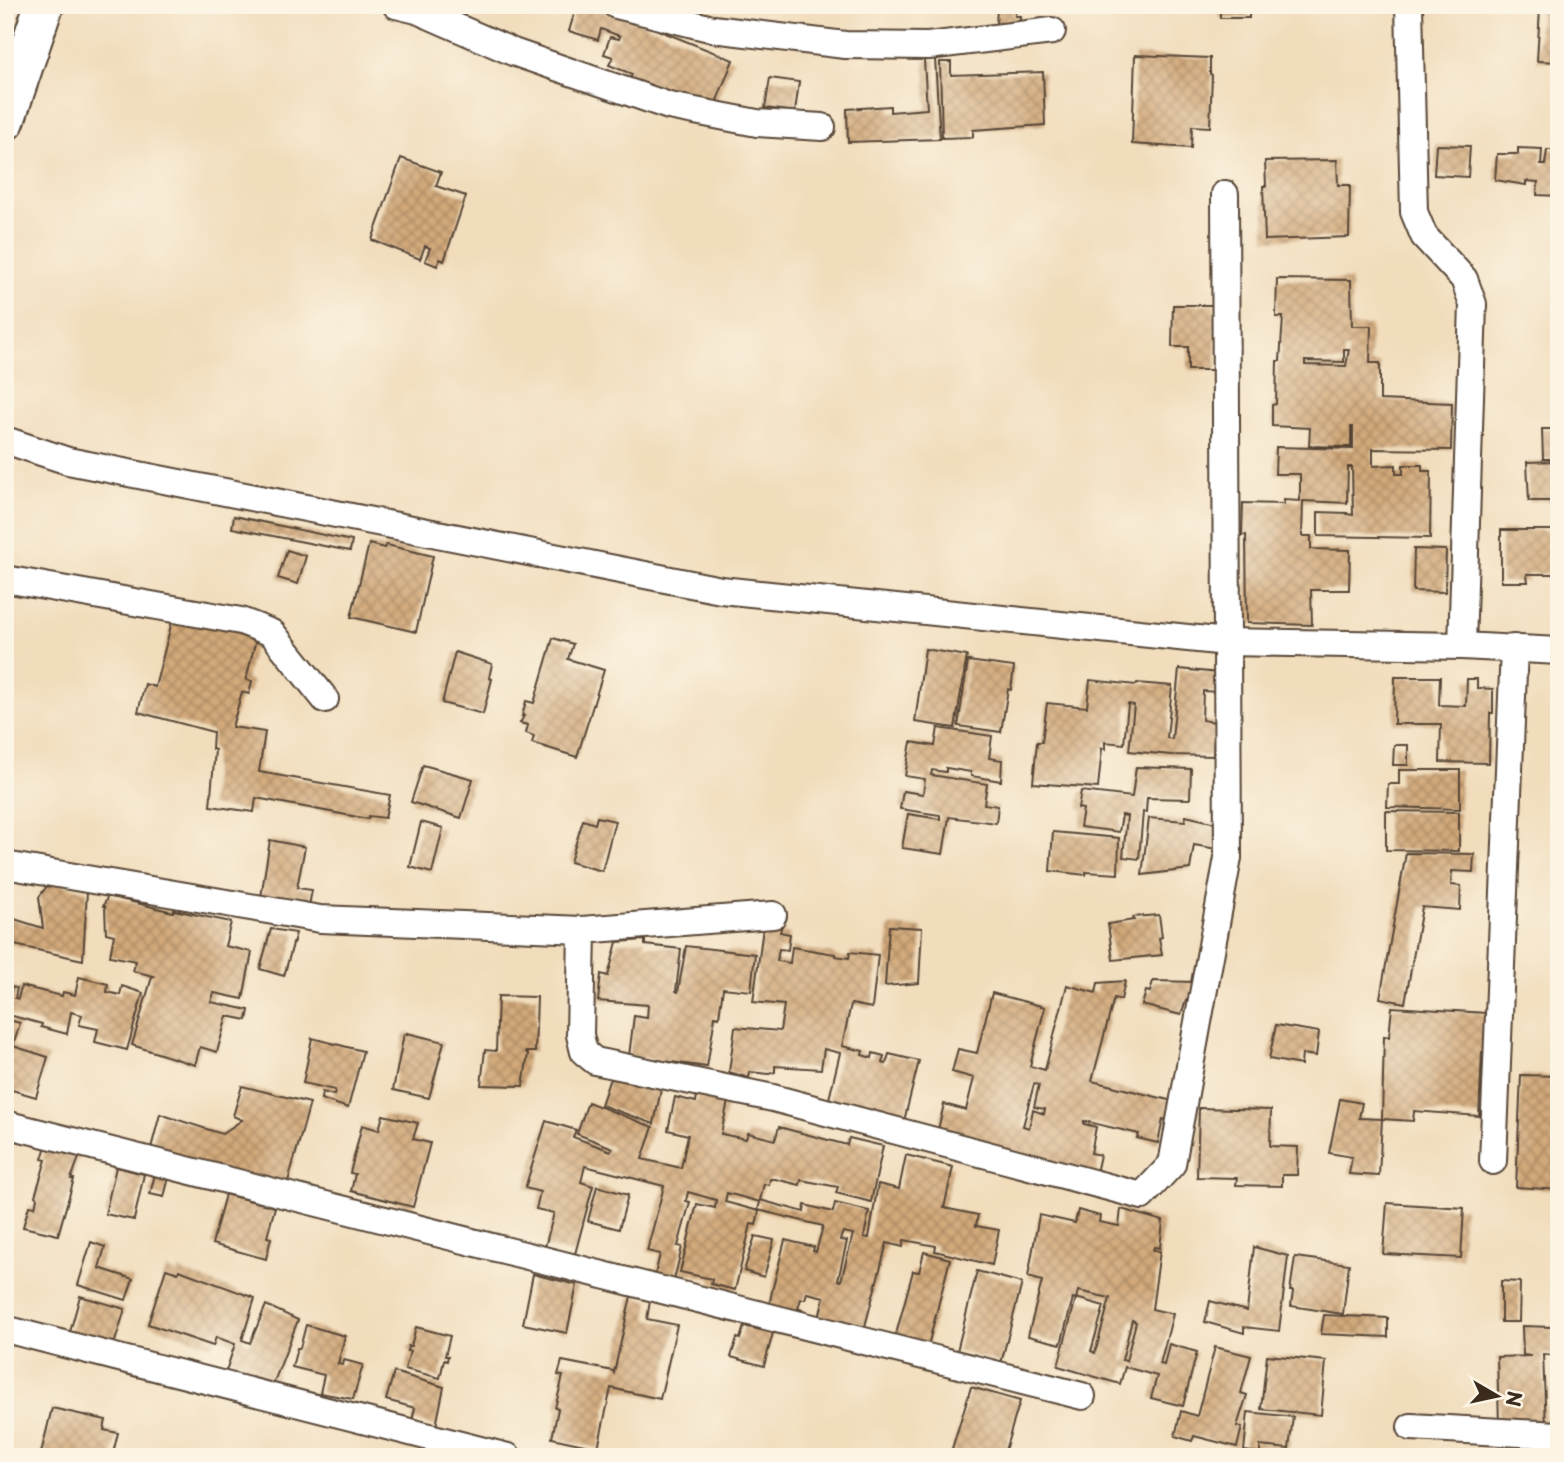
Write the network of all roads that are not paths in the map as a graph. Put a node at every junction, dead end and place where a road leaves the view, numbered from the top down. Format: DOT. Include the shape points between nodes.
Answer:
graph roads {
  1 [pos="44,5"];
  2 [pos="396,5"];
  3 [pos="616,5"];
  4 [pos="1409,5"];
  5 [pos="1052,31"];
  6 [pos="5,121"];
  7 [pos="822,127"];
  8 [pos="1225,194"];
  9 [pos="5,440"];
  10 [pos="5,579"];
  11 [pos="1227,642"];
  12 [pos="1462,646"];
  13 [pos="1514,649"];
  14 [pos="1559,651"];
  15 [pos="325,699"];
  16 [pos="5,865"];
  17 [pos="773,915"];
  18 [pos="582,930"];
  19 [pos="5,1124"];
  20 [pos="1493,1161"];
  21 [pos="5,1329"];
  22 [pos="1082,1396"];
  23 [pos="1411,1427"];
  24 [pos="1559,1436"];
  25 [pos="508,1457"];
  1 -- 6 [label="main road"];
  2 -- 7 [label="street" via="668,106 757,123"];
  3 -- 5 [label="street" via="713,29 845,45 928,46"];
  4 -- 12 [label="street" via="1414,212 1424,236 1464,279 1473,304"];
  8 -- 11 [label="street"];
  9 -- 11 [label="street" via="68,461 721,590"];
  10 -- 15 [label="street" via="241,621 272,633"];
  11 -- 12 [label="street"];
  11 -- 18 [label="street" via="1228,858 1172,1164 1142,1196 773,1098 594,1061 584,1052 580,1035"];
  12 -- 13 [label="street"];
  13 -- 14 [label="street"];
  13 -- 20 [label="street"];
  16 -- 18 [label="street" via="320,919"];
  17 -- 18 [label="street"];
  19 -- 22 [label="street"];
  21 -- 25 [label="street"];
  23 -- 24 [label="street"];
}
